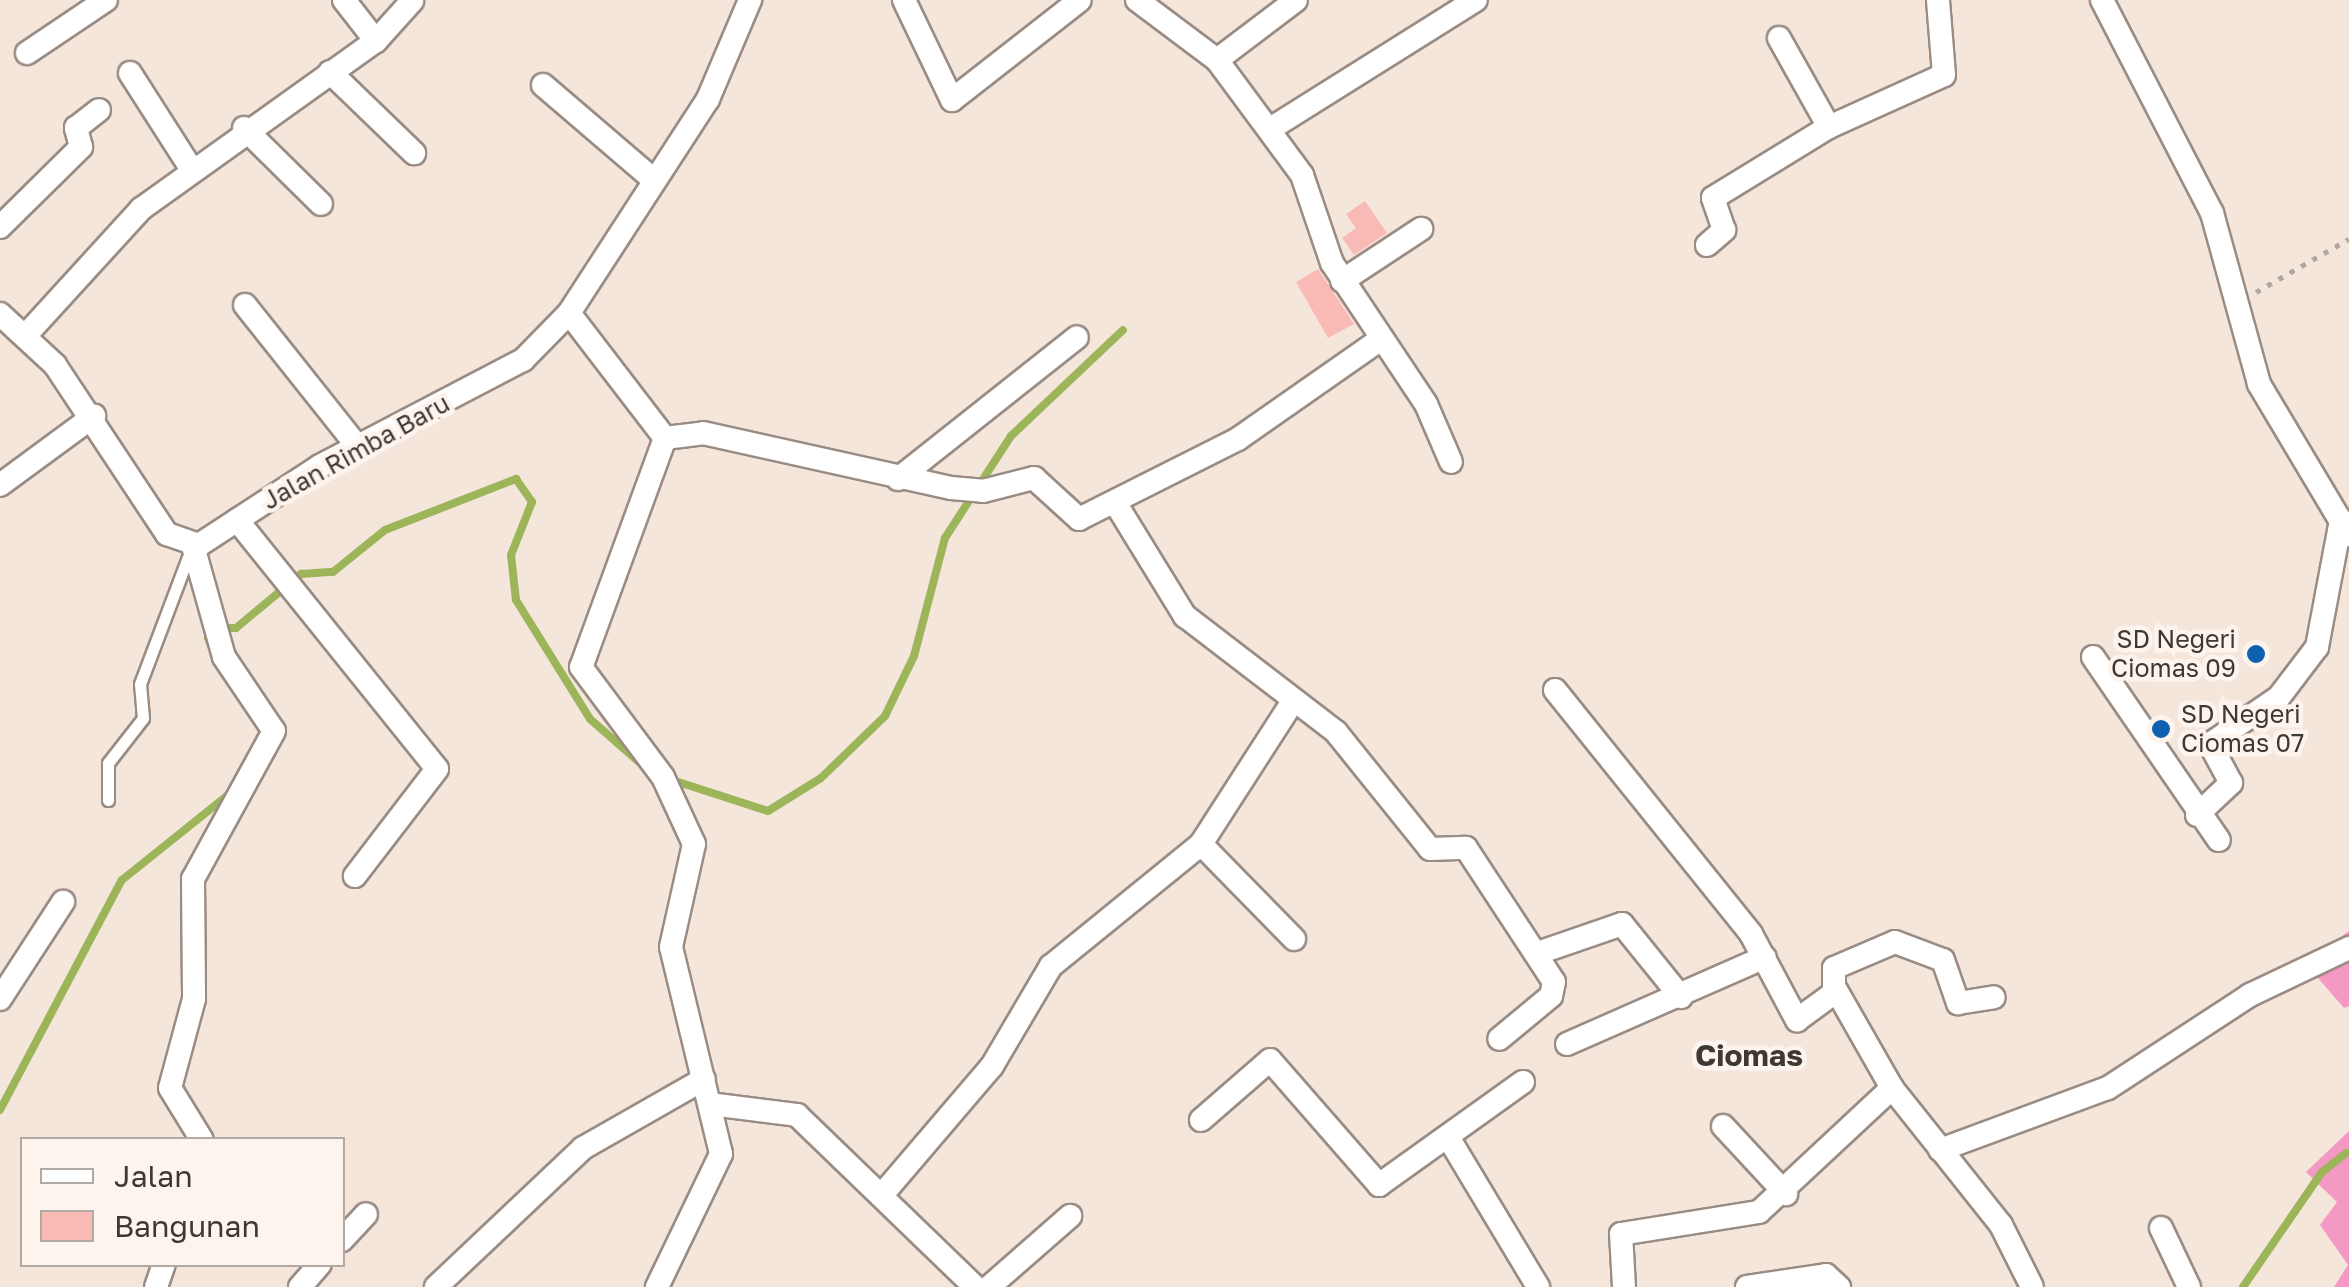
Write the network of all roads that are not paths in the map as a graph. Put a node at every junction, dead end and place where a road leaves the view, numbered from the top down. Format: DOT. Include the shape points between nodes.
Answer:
graph roads {
  1 [pos="106,0"];
  2 [pos="344,0"];
  3 [pos="904,0"];
  4 [pos="1080,0"];
  5 [pos="1136,0"];
  6 [pos="1296,0"];
  7 [pos="1476,0"];
  8 [pos="1938,0"];
  9 [pos="2102,0"];
  10 [pos="412,1"];
  11 [pos="753,6"];
  12 [pos="1779,38"];
  13 [pos="376,41"];
  14 [pos="28,53"];
  15 [pos="1216,60"];
  16 [pos="330,72"];
  17 [pos="130,73"];
  18 [pos="542,85"];
  19 [pos="99,110"];
  20 [pos="1829,127"];
  21 [pos="244,128"];
  22 [pos="1270,130"];
  23 [pos="414,153"];
  24 [pos="190,167"];
  25 [pos="654,180"];
  26 [pos="321,204"];
  27 [pos="0,228"];
  28 [pos="1421,229"];
  29 [pos="1707,245"];
  30 [pos="1342,282"];
  31 [pos="245,304"];
  32 [pos="569,313"];
  33 [pos="0,314"];
  34 [pos="26,335"];
  35 [pos="1077,337"];
  36 [pos="1381,340"];
  37 [pos="94,416"];
  38 [pos="665,438"];
  39 [pos="356,446"];
  40 [pos="1452,462"];
  41 [pos="898,478"];
  42 [pos="0,486"];
  43 [pos="1116,504"];
  44 [pos="2342,515"];
  45 [pos="237,520"];
  46 [pos="193,546"];
  47 [pos="2094,657"];
  48 [pos="1555,690"];
  49 [pos="1292,703"];
  50 [pos="108,800"];
  51 [pos="2197,815"];
  52 [pos="2219,840"];
  53 [pos="1200,844"];
  54 [pos="355,876"];
  55 [pos="63,902"];
  56 [pos="1294,940"];
  57 [pos="2349,948"];
  58 [pos="1538,953"];
  59 [pos="1766,957"];
  60 [pos="1836,990"];
  61 [pos="1,996"];
  62 [pos="1681,997"];
  63 [pos="1994,997"];
  64 [pos="1498,1040"];
  65 [pos="1568,1044"];
  66 [pos="704,1079"];
  67 [pos="1523,1082"];
  68 [pos="1892,1088"];
  69 [pos="710,1104"];
  70 [pos="1201,1120"];
  71 [pos="1723,1126"];
  72 [pos="1448,1136"];
  73 [pos="200,1137"];
  74 [pos="1940,1150"];
  75 [pos="1786,1194"];
  76 [pos="881,1196"];
  77 [pos="366,1214"];
  78 [pos="1070,1216"];
  79 [pos="2161,1228"];
  80 [pos="345,1237"];
  81 [pos="317,1267"];
  82 [pos="300,1287"];
  83 [pos="436,1287"];
  84 [pos="657,1287"];
  85 [pos="975,1287"];
  86 [pos="989,1287"];
  87 [pos="1538,1287"];
  88 [pos="1624,1287"];
  89 [pos="1747,1287"];
  90 [pos="1839,1287"];
  91 [pos="2032,1287"];
  92 [pos="2189,1287"];
  1 -- 14 [label="street"];
  2 -- 13 [label="street"];
  3 -- 4 [label="street" via="952,100"];
  5 -- 15 [label="street"];
  6 -- 15 [label="street"];
  7 -- 22 [label="street"];
  8 -- 20 [label="street" via="1944,74"];
  9 -- 44 [label="street" via="2212,213 2259,384"];
  10 -- 13 [label="street"];
  11 -- 25 [label="street, Jalan Rimba Baru"];
  12 -- 20 [label="street"];
  13 -- 16 [label="street"];
  15 -- 22 [label="street"];
  16 -- 21 [label="street"];
  16 -- 23 [label="street"];
  17 -- 24 [label="street"];
  18 -- 25 [label="street"];
  19 -- 27 [label="street" via="76,128 81,147"];
  20 -- 29 [label="street" via="1713,198 1724,230"];
  21 -- 24 [label="street"];
  21 -- 26 [label="street"];
  22 -- 30 [label="street" via="1306,183"];
  24 -- 34 [label="street" via="126,222"];
  25 -- 32 [label="street, Jalan Rimba Baru"];
  28 -- 30 [label="street"];
  30 -- 36 [label="street"];
  31 -- 39 [label="street"];
  32 -- 38 [label="street"];
  32 -- 39 [label="street, Jalan Rimba Baru" via="523,360"];
  33 -- 34 [label="street"];
  34 -- 37 [label="street"];
  35 -- 41 [label="street"];
  36 -- 40 [label="street"];
  36 -- 43 [label="street" via="1238,439"];
  37 -- 42 [label="street"];
  37 -- 46 [label="street" via="161,526"];
  38 -- 41 [label="street" via="704,433"];
  38 -- 66 [label="street" via="581,667 663,777 692,830 670,947"];
  39 -- 45 [label="street, Jalan Rimba Baru"];
  41 -- 43 [label="street" via="983,491 1034,478 1074,517"];
  43 -- 49 [label="street" via="1186,616"];
  44 -- 51 [label="street" via="2317,647 2279,697 2210,744 2231,783"];
  45 -- 46 [label="street, Jalan Rimba Baru"];
  45 -- 54 [label="street" via="437,769"];
  46 -- 50 [label="lane" via="140,684 143,718 108,763"];
  46 -- 73 [label="street" via="224,658 274,731 194,879 194,999 170,1088"];
  47 -- 51 [label="street"];
  48 -- 59 [label="street"];
  49 -- 53 [label="street"];
  49 -- 58 [label="street" via="1336,732 1430,849 1466,848"];
  51 -- 52 [label="street"];
  53 -- 56 [label="street"];
  53 -- 76 [label="street" via="1051,966 992,1066"];
  55 -- 61 [label="street"];
  57 -- 74 [label="street" via="2250,995 2108,1088"];
  58 -- 62 [label="street" via="1622,924"];
  58 -- 64 [label="street" via="1554,990"];
  59 -- 60 [label="street" via="1797,1020"];
  59 -- 62 [label="street"];
  60 -- 63 [label="street" via="1835,967 1905,941 1943,960 1945,988 1958,1003"];
  60 -- 68 [label="street"];
  62 -- 65 [label="street"];
  66 -- 69 [label="street"];
  66 -- 83 [label="street" via="583,1148"];
  67 -- 72 [label="street"];
  68 -- 74 [label="street"];
  68 -- 75 [label="street"];
  69 -- 76 [label="street" via="797,1115"];
  69 -- 84 [label="street" via="720,1162"];
  70 -- 72 [label="street" via="1270,1060 1372,1185"];
  71 -- 75 [label="street"];
  72 -- 87 [label="street"];
  74 -- 91 [label="street" via="2001,1224"];
  75 -- 88 [label="street" via="1758,1212 1621,1234"];
  76 -- 85 [label="street"];
  77 -- 80 [label="street"];
  78 -- 86 [label="street"];
  79 -- 92 [label="street"];
  81 -- 82 [label="street"];
  89 -- 90 [label="street" via="1826,1275"];
}
